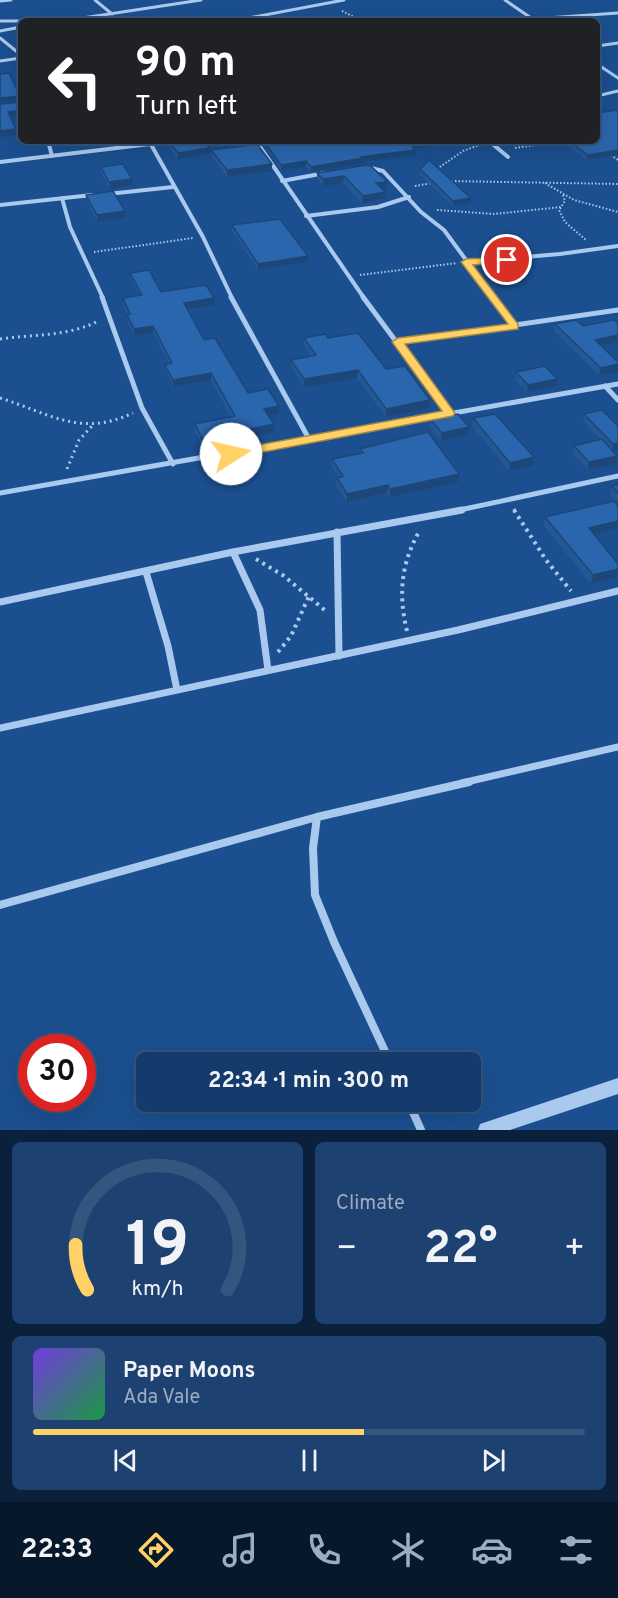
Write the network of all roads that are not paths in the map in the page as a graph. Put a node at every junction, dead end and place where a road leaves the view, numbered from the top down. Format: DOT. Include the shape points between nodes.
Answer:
graph roads {
  1 [pos="11,0"];
  2 [pos="95,0"];
  3 [pos="201,0"];
  4 [pos="344,0"];
  5 [pos="505,0"];
  6 [pos="0,1"];
  7 [pos="618,13"];
  8 [pos="112,14"];
  9 [pos="84,18"];
  10 [pos="249,18"];
  11 [pos="530,18"];
  12 [pos="557,18"];
  13 [pos="0,21"];
  14 [pos="18,21"];
  15 [pos="18,28"];
  16 [pos="0,31"];
  17 [pos="0,38"];
  18 [pos="618,43"];
  19 [pos="600,46"];
  20 [pos="18,54"];
  21 [pos="18,58"];
  22 [pos="0,61"];
  23 [pos="600,66"];
  24 [pos="618,78"];
  25 [pos="618,91"];
  26 [pos="600,95"];
  27 [pos="49,144"];
  28 [pos="135,144"];
  29 [pos="150,144"];
  30 [pos="258,144"];
  31 [pos="492,144"];
  32 [pos="52,156"];
  33 [pos="508,157"];
  34 [pos="0,162"];
  35 [pos="358,168"];
  36 [pos="328,173"];
  37 [pos="282,181"];
  38 [pos="173,187"];
  39 [pos="409,197"];
  40 [pos="62,198"];
  41 [pos="0,205"];
  42 [pos="306,216"];
  43 [pos="618,246"];
  44 [pos="466,262"];
  45 [pos="618,310"];
  46 [pos="515,326"];
  47 [pos="398,342"];
  48 [pos="618,384"];
  49 [pos="605,386"];
  50 [pos="618,400"];
  51 [pos="449,413"];
  52 [pos="309,440"];
  53 [pos="173,464"];
  54 [pos="618,476"];
  55 [pos="0,494"];
  56 [pos="338,532"];
  57 [pos="233,552"];
  58 [pos="146,572"];
  59 [pos="618,591"];
  60 [pos="0,602"];
  61 [pos="339,656"];
  62 [pos="267,667"];
  63 [pos="177,690"];
  64 [pos="0,728"];
  65 [pos="618,747"];
  66 [pos="317,817"];
  67 [pos="0,905"];
  68 [pos="385,1052"];
  69 [pos="618,1086"];
  70 [pos="413,1112"];
  71 [pos="421,1130"];
  72 [pos="486,1130"];
  1 -- 6 [label="street"];
  2 -- 8 [label="street"];
  3 -- 8 [label="street"];
  4 -- 10 [label="street"];
  5 -- 11 [label="street"];
  7 -- 12 [label="street"];
  8 -- 9 [label="street"];
  13 -- 14 [label="street"];
  15 -- 16 [label="street"];
  17 -- 20 [label="street"];
  18 -- 19 [label="street"];
  21 -- 22 [label="street"];
  23 -- 24 [label="street"];
  25 -- 26 [label="street"];
  27 -- 32 [label="street"];
  28 -- 32 [label="street"];
  29 -- 38 [label="street"];
  30 -- 37 [label="street"];
  31 -- 33 [label="street"];
  32 -- 34 [label="street"];
  35 -- 39 [label="street" via="379,169"];
  36 -- 37 [label="street"];
  37 -- 42 [label="street"];
  38 -- 40 [label="street"];
  38 -- 52 [label="street"];
  39 -- 42 [label="street" via="378,207"];
  39 -- 44 [label="street" via="444,230"];
  40 -- 41 [label="street"];
  40 -- 53 [label="street" via="70,227 110,314 142,408"];
  42 -- 47 [label="street"];
  43 -- 44 [label="street"];
  44 -- 46 [label="street"];
  45 -- 46 [label="street"];
  46 -- 47 [label="street"];
  47 -- 51 [label="street"];
  48 -- 49 [label="street"];
  49 -- 50 [label="street"];
  49 -- 51 [label="street"];
  51 -- 52 [label="street"];
  52 -- 53 [label="street"];
  53 -- 55 [label="street"];
  54 -- 56 [label="street"];
  56 -- 57 [label="street"];
  56 -- 61 [label="street"];
  57 -- 58 [label="street"];
  57 -- 62 [label="street" via="260,610"];
  58 -- 60 [label="street"];
  58 -- 63 [label="street"];
  59 -- 61 [label="street"];
  61 -- 62 [label="street"];
  62 -- 63 [label="street"];
  63 -- 64 [label="street"];
  65 -- 66 [label="street"];
  66 -- 67 [label="street"];
  66 -- 68 [label="street" via="315,895"];
  69 -- 72 [label="street"];
  70 -- 71 [label="street"];
}
